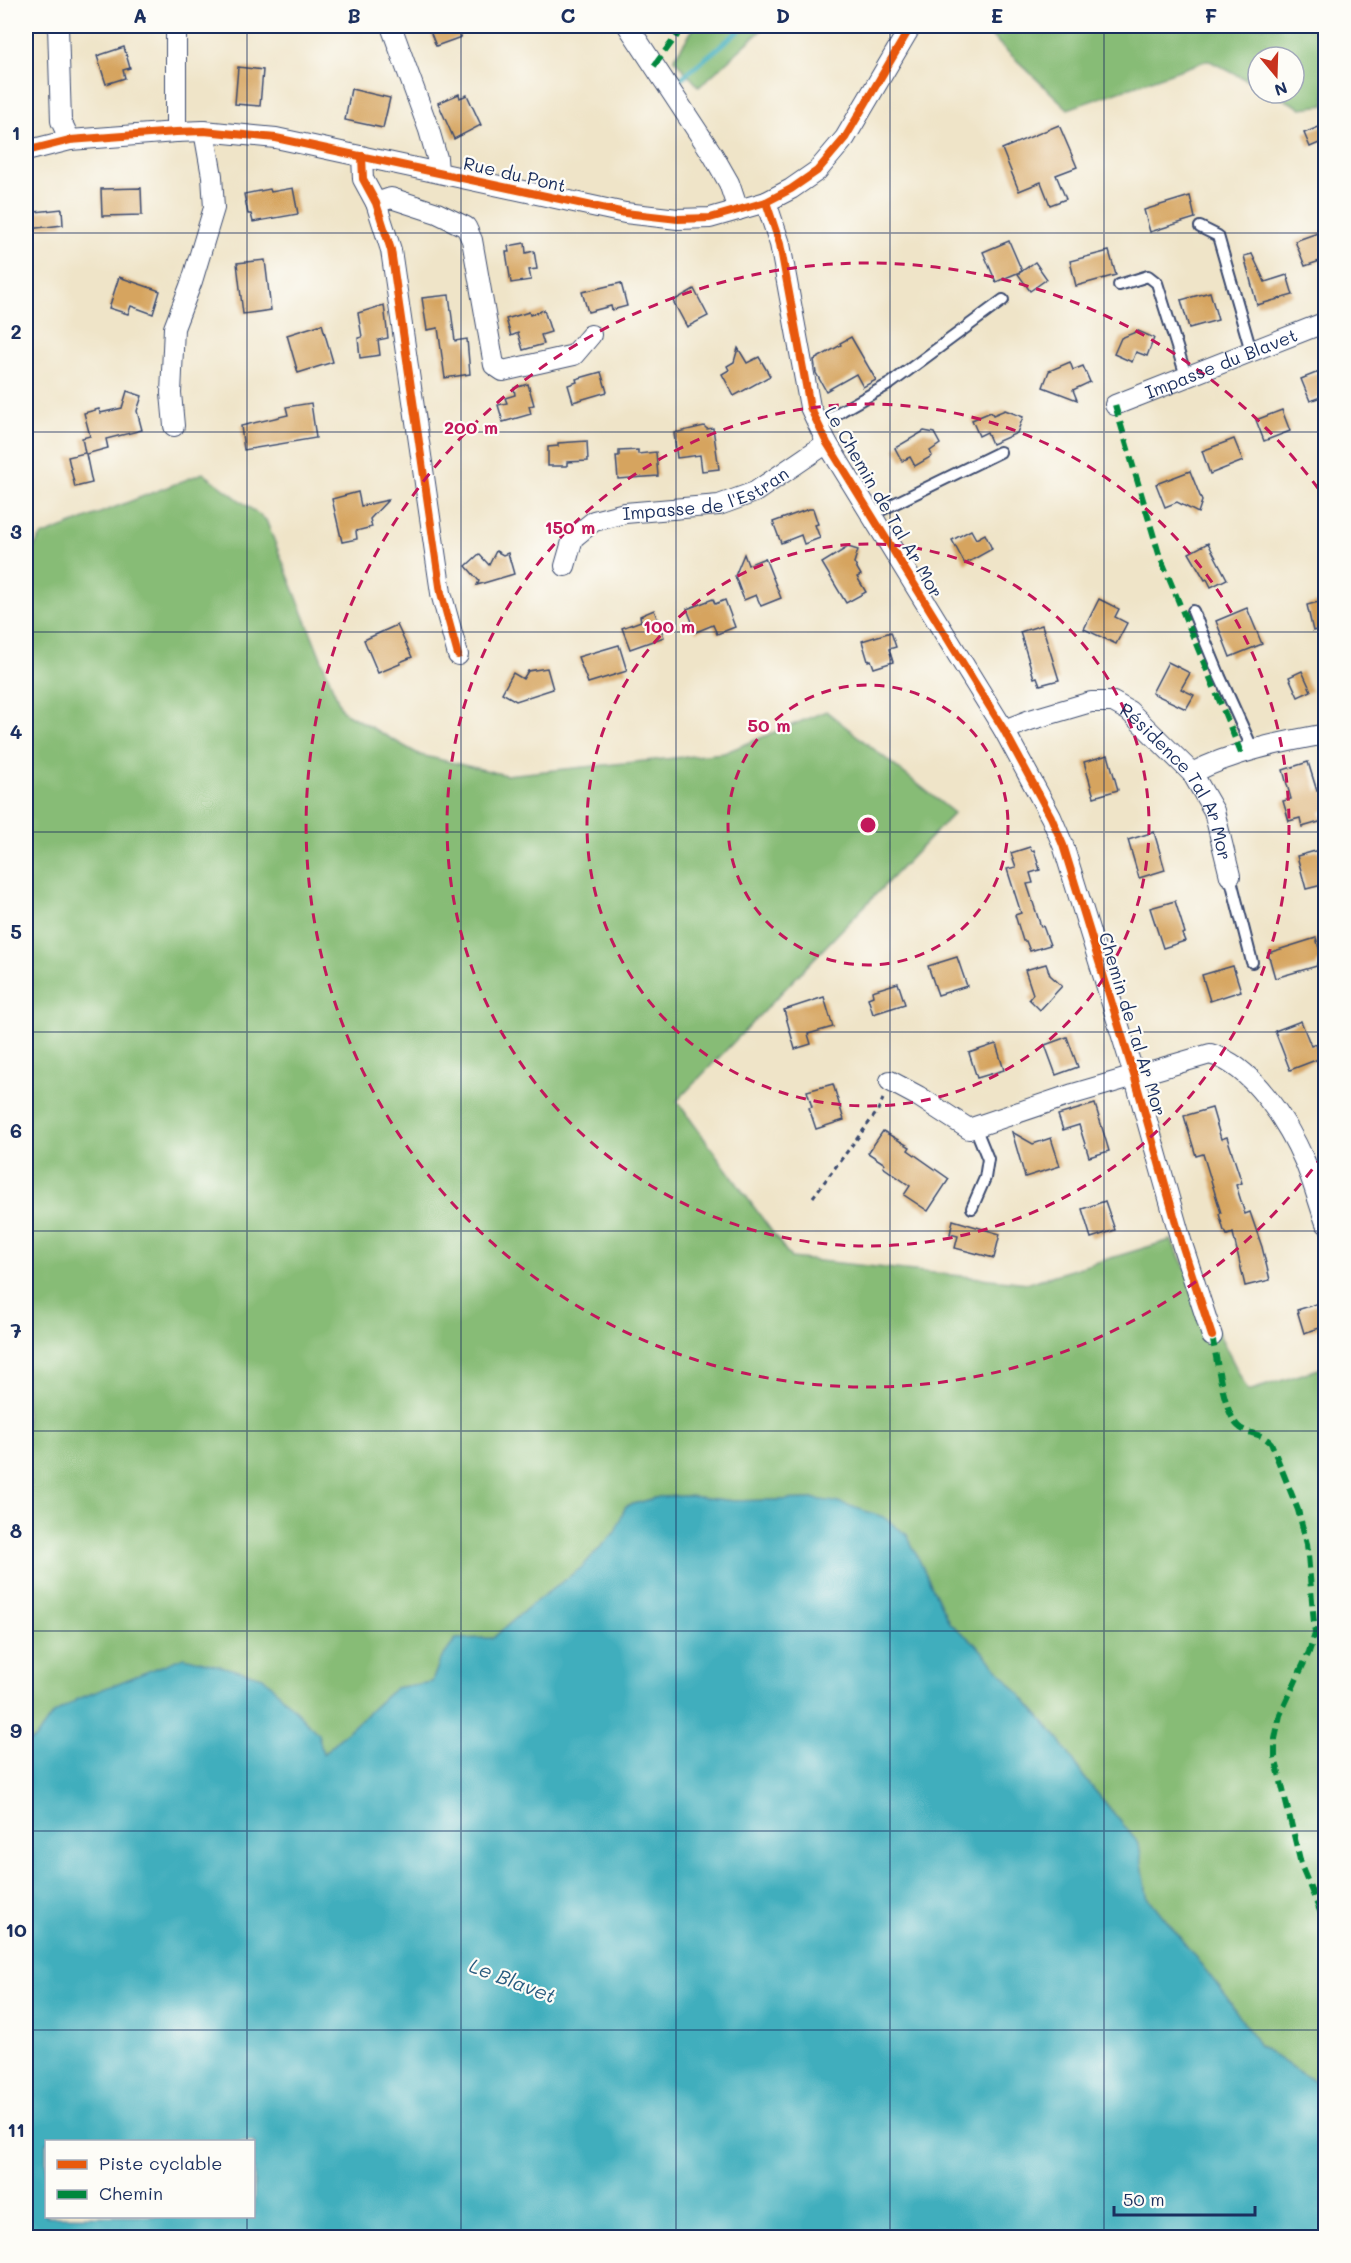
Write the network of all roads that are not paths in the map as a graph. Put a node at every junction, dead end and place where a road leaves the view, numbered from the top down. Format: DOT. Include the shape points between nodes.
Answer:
graph roads {
  1 [pos="58,26"];
  2 [pos="176,26"];
  3 [pos="391,26"];
  4 [pos="628,26"];
  5 [pos="911,26"];
  6 [pos="204,131"];
  7 [pos="176,132"];
  8 [pos="70,140"];
  9 [pos="26,151"];
  10 [pos="362,156"];
  11 [pos="438,172"];
  12 [pos="766,202"];
  13 [pos="376,203"];
  14 [pos="738,210"];
  15 [pos="1200,227"];
  16 [pos="1119,285"];
  17 [pos="1003,300"];
  18 [pos="1326,322"];
  19 [pos="591,335"];
  20 [pos="1251,351"];
  21 [pos="1186,376"];
  22 [pos="1115,405"];
  23 [pos="174,426"];
  24 [pos="823,435"];
  25 [pos="1000,452"];
  26 [pos="871,515"];
  27 [pos="565,566"];
  28 [pos="1193,611"];
  29 [pos="458,655"];
  30 [pos="1004,730"];
  31 [pos="1326,734"];
  32 [pos="1253,750"];
  33 [pos="1192,773"];
  34 [pos="1230,876"];
  35 [pos="1252,962"];
  36 [pos="1134,1076"];
  37 [pos="890,1081"];
  38 [pos="975,1127"];
  39 [pos="972,1208"];
  40 [pos="1326,1223"];
  41 [pos="1212,1336"];
  1 -- 8 [label="street" via="61,121"];
  2 -- 7 [label="street"];
  3 -- 11 [label="street" via="429,130"];
  4 -- 14 [label="street" via="713,155"];
  5 -- 12 [label="street, Rue du Pont" via="845,138 817,171"];
  6 -- 7 [label="street, Rue du Pont"];
  6 -- 10 [label="street, Rue du Pont" via="276,138"];
  6 -- 23 [label="street" via="213,208 174,328"];
  7 -- 8 [label="street, Rue du Pont"];
  8 -- 9 [label="street, Rue du Pont"];
  10 -- 11 [label="street, Rue du Pont"];
  10 -- 13 [label="street" via="363,179"];
  11 -- 14 [label="street, Rue du Pont" via="625,213 678,219 710,218"];
  12 -- 14 [label="street, Rue du Pont"];
  12 -- 24 [label="street, Le Chemin de Tal Ar Mor" via="780,244 810,407"];
  13 -- 19 [label="street" via="391,198 466,227 472,240 494,365 503,371 574,355"];
  13 -- 29 [label="street" via="391,250 441,593"];
  15 -- 20 [label="lane" via="1218,236"];
  16 -- 21 [label="lane" via="1148,276 1157,283"];
  17 -- 24 [label="lane" via="891,383 843,410"];
  18 -- 20 [label="street, Impasse du Blavet"];
  20 -- 21 [label="street, Impasse du Blavet"];
  21 -- 22 [label="street, Impasse du Blavet"];
  24 -- 26 [label="street, Le Chemin de Tal Ar Mor"];
  24 -- 27 [label="street, Impasse de l'Estran" via="755,492 719,506 625,513 594,521 573,538"];
  25 -- 26 [label="lane"];
  26 -- 30 [label="street, Le Chemin de Tal Ar Mor"];
  28 -- 32 [label="lane"];
  30 -- 33 [label="street, Résidence Tal Ar Mor" via="1092,702 1113,702 1129,711"];
  30 -- 36 [label="street, Chemin de Tal Ar Mor" via="1063,845"];
  31 -- 32 [label="street"];
  32 -- 33 [label="street"];
  33 -- 34 [label="street, Résidence Tal Ar Mor" via="1214,811"];
  34 -- 35 [label="lane"];
  36 -- 38 [label="street"];
  36 -- 40 [label="street" via="1210,1054 1233,1064 1282,1119 1305,1162"];
  36 -- 41 [label="street, Chemin de Tal Ar Mor"];
  37 -- 38 [label="street" via="969,1129"];
  38 -- 39 [label="lane" via="988,1159 985,1178"];
}
